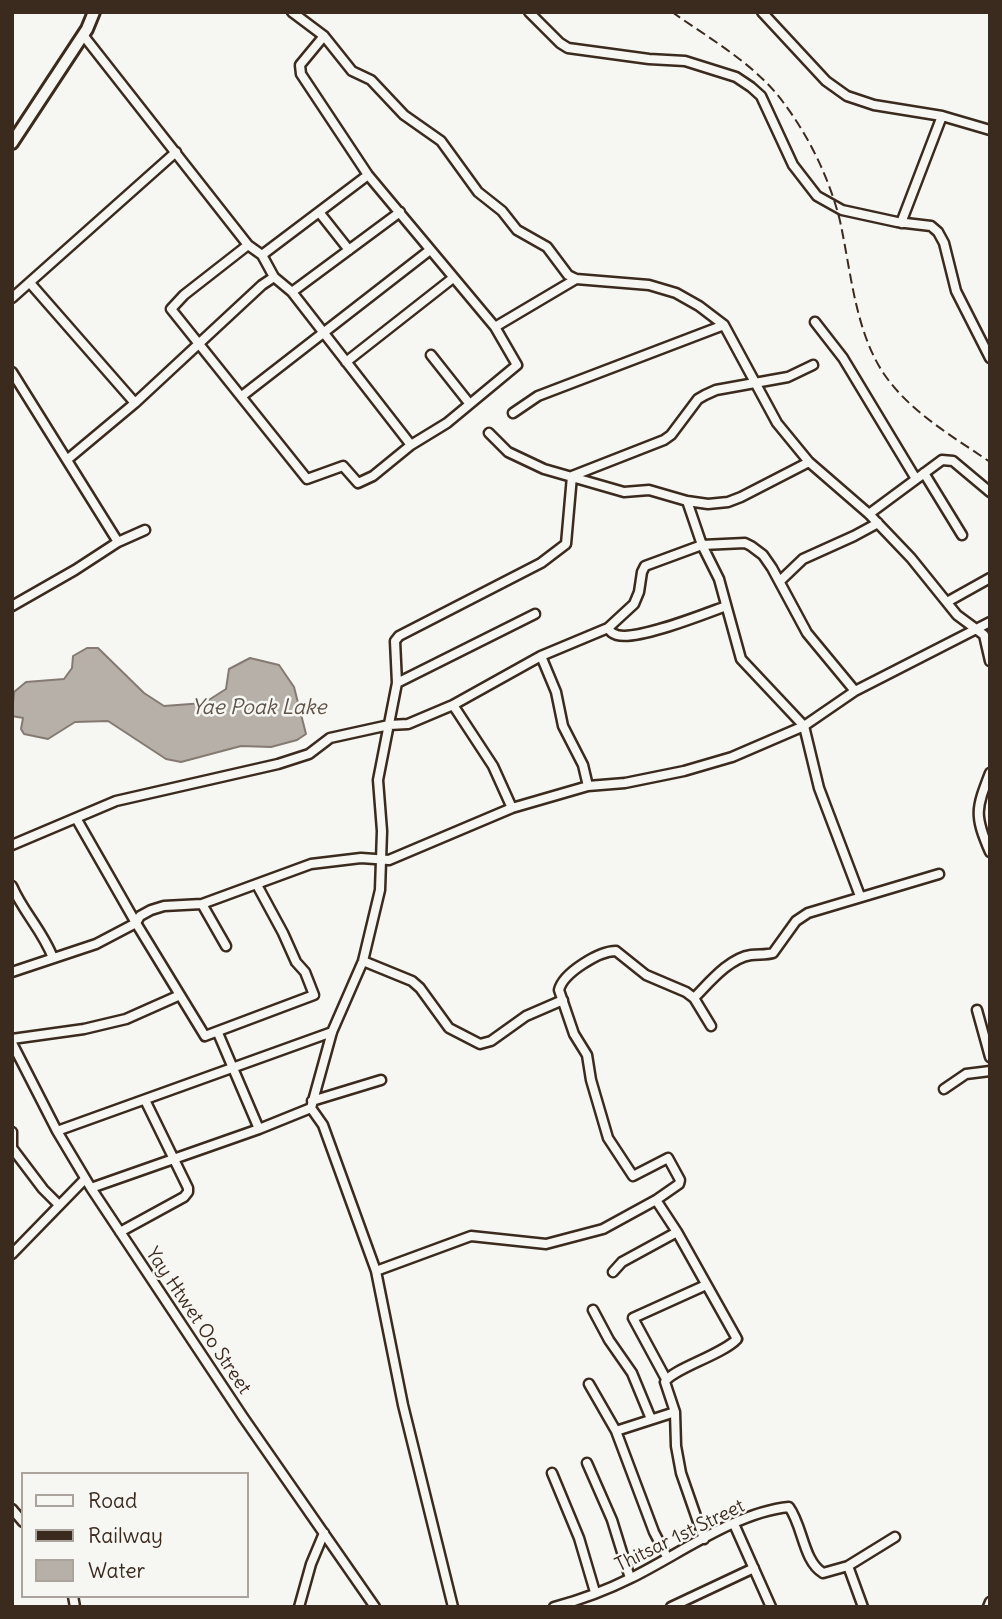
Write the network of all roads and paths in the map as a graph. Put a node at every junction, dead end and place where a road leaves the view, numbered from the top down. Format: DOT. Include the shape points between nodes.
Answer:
graph roads {
  1 [pos="94,12"];
  2 [pos="292,12"];
  3 [pos="529,12"];
  4 [pos="762,12"];
  5 [pos="83,35"];
  6 [pos="324,36"];
  7 [pos="942,116"];
  8 [pos="990,130"];
  9 [pos="12,143"];
  10 [pos="176,152"];
  11 [pos="368,174"];
  12 [pos="319,212"];
  13 [pos="400,212"];
  14 [pos="901,223"];
  15 [pos="248,245"];
  16 [pos="349,250"];
  17 [pos="430,250"];
  18 [pos="262,256"];
  19 [pos="274,277"];
  20 [pos="453,278"];
  21 [pos="576,279"];
  22 [pos="30,283"];
  23 [pos="292,292"];
  24 [pos="12,298"];
  25 [pos="815,322"];
  26 [pos="724,325"];
  27 [pos="495,327"];
  28 [pos="322,332"];
  29 [pos="198,344"];
  30 [pos="431,355"];
  31 [pos="990,359"];
  32 [pos="346,362"];
  33 [pos="813,365"];
  34 [pos="12,372"];
  35 [pos="755,383"];
  36 [pos="242,396"];
  37 [pos="135,403"];
  38 [pos="469,403"];
  39 [pos="513,413"];
  40 [pos="489,433"];
  41 [pos="411,445"];
  42 [pos="68,459"];
  43 [pos="808,462"];
  44 [pos="924,473"];
  45 [pos="572,476"];
  46 [pos="916,479"];
  47 [pos="990,492"];
  48 [pos="687,501"];
  49 [pos="869,514"];
  50 [pos="877,523"];
  51 [pos="145,530"];
  52 [pos="962,535"];
  53 [pos="118,542"];
  54 [pos="702,545"];
  55 [pos="990,578"];
  56 [pos="780,581"];
  57 [pos="947,603"];
  58 [pos="12,606"];
  59 [pos="726,606"];
  60 [pos="535,614"];
  61 [pos="990,622"];
  62 [pos="975,627"];
  63 [pos="608,628"];
  64 [pos="541,656"];
  65 [pos="990,661"];
  66 [pos="397,684"];
  67 [pos="855,691"];
  68 [pos="453,705"];
  69 [pos="389,725"];
  70 [pos="804,726"];
  71 [pos="990,773"];
  72 [pos="588,786"];
  73 [pos="512,808"];
  74 [pos="76,818"];
  75 [pos="12,845"];
  76 [pos="990,852"];
  77 [pos="380,859"];
  78 [pos="939,874"];
  79 [pos="257,885"];
  80 [pos="12,886"];
  81 [pos="860,896"];
  82 [pos="202,904"];
  83 [pos="136,923"];
  84 [pos="226,946"];
  85 [pos="53,958"];
  86 [pos="363,961"];
  87 [pos="12,972"];
  88 [pos="180,995"];
  89 [pos="694,998"];
  90 [pos="563,1000"];
  91 [pos="978,1010"];
  92 [pos="711,1026"];
  93 [pos="332,1032"];
  94 [pos="218,1033"];
  95 [pos="12,1041"];
  96 [pos="990,1057"];
  97 [pos="233,1067"];
  98 [pos="990,1071"];
  99 [pos="381,1080"];
  100 [pos="944,1089"];
  101 [pos="145,1100"];
  102 [pos="312,1104"];
  103 [pos="260,1129"];
  104 [pos="57,1131"];
  105 [pos="12,1132"];
  106 [pos="12,1148"];
  107 [pos="173,1159"];
  108 [pos="85,1179"];
  109 [pos="91,1188"];
  110 [pos="656,1200"];
  111 [pos="58,1204"];
  112 [pos="677,1232"];
  113 [pos="120,1233"];
  114 [pos="12,1254"];
  115 [pos="376,1271"];
  116 [pos="614,1272"];
  117 [pos="706,1286"];
  118 [pos="593,1310"];
  119 [pos="666,1379"];
  120 [pos="589,1384"];
  121 [pos="675,1412"];
  122 [pos="651,1419"];
  123 [pos="617,1431"];
  124 [pos="587,1463"];
  125 [pos="552,1473"];
  126 [pos="734,1524"];
  127 [pos="324,1533"];
  128 [pos="895,1537"];
  129 [pos="704,1539"];
  130 [pos="667,1557"];
  131 [pos="848,1566"];
  132 [pos="754,1568"];
  133 [pos="630,1578"];
  134 [pos="595,1592"];
  135 [pos="572,1604"];
  136 [pos="299,1607"];
  137 [pos="375,1607"];
  138 [pos="453,1607"];
  139 [pos="554,1607"];
  140 [pos="671,1607"];
  141 [pos="771,1607"];
  142 [pos="863,1607"];
  1 -- 5 [label="street"];
  2 -- 6 [label="street"];
  3 -- 14 [label="street" via="568,48 685,61 736,77 761,96 787,153 817,196 842,211"];
  4 -- 7 [label="street" via="826,81 847,96"];
  5 -- 9 [label="street"];
  5 -- 10 [label="street"];
  6 -- 11 [label="street" via="300,65 300,74"];
  6 -- 21 [label="street" via="346,65 371,80 404,115 441,141 478,192 517,230 547,247"];
  7 -- 8 [label="street"];
  7 -- 14 [label="street"];
  10 -- 15 [label="street"];
  10 -- 22 [label="street"];
  11 -- 12 [label="street"];
  11 -- 13 [label="street"];
  12 -- 16 [label="street"];
  12 -- 18 [label="street"];
  13 -- 16 [label="street"];
  13 -- 17 [label="street"];
  14 -- 31 [label="street" via="931,226 938,232 956,291"];
  15 -- 18 [label="street"];
  15 -- 29 [label="street" via="173,305 174,316"];
  16 -- 23 [label="street"];
  17 -- 20 [label="street"];
  17 -- 28 [label="street"];
  18 -- 19 [label="street"];
  19 -- 23 [label="street"];
  19 -- 29 [label="street"];
  20 -- 27 [label="street"];
  20 -- 32 [label="street"];
  21 -- 26 [label="street" via="649,285 676,293"];
  21 -- 27 [label="street"];
  22 -- 24 [label="street"];
  22 -- 37 [label="street"];
  23 -- 28 [label="street"];
  25 -- 46 [label="street" via="843,358"];
  26 -- 35 [label="street"];
  26 -- 39 [label="street" via="538,397"];
  27 -- 38 [label="street" via="517,365"];
  28 -- 32 [label="street"];
  28 -- 36 [label="street"];
  29 -- 36 [label="street"];
  29 -- 37 [label="street"];
  30 -- 38 [label="street"];
  32 -- 41 [label="street"];
  33 -- 35 [label="street" via="788,377"];
  34 -- 42 [label="street"];
  35 -- 43 [label="street" via="777,424"];
  35 -- 45 [label="street" via="705,395 664,440"];
  36 -- 41 [label="street" via="307,480 343,466 358,483"];
  37 -- 42 [label="street"];
  38 -- 41 [label="street"];
  40 -- 45 [label="street" via="508,452"];
  42 -- 53 [label="street"];
  43 -- 48 [label="street" via="728,502"];
  43 -- 49 [label="street"];
  44 -- 46 [label="street"];
  44 -- 47 [label="street" via="948,459"];
  44 -- 52 [label="street"];
  45 -- 48 [label="street" via="624,492 649,490"];
  45 -- 66 [label="street" via="566,544 541,563 399,636 395,641"];
  46 -- 49 [label="street"];
  48 -- 54 [label="street"];
  49 -- 50 [label="street"];
  50 -- 56 [label="street" via="803,559"];
  50 -- 57 [label="street"];
  51 -- 53 [label="street"];
  53 -- 58 [label="street"];
  54 -- 56 [label="street" via="745,543 763,555"];
  54 -- 59 [label="street"];
  54 -- 63 [label="street" via="645,566 634,604"];
  55 -- 57 [label="street"];
  56 -- 67 [label="street" via="807,633"];
  57 -- 62 [label="street"];
  59 -- 63 [label="street" via="640,633 621,636"];
  59 -- 70 [label="street" via="740,659"];
  60 -- 66 [label="street"];
  61 -- 62 [label="street"];
  62 -- 65 [label="street" via="984,635"];
  62 -- 67 [label="street"];
  63 -- 64 [label="street"];
  64 -- 68 [label="street"];
  64 -- 72 [label="street"];
  66 -- 69 [label="street"];
  67 -- 70 [label="street"];
  68 -- 69 [label="street" via="408,724"];
  68 -- 73 [label="street" via="493,766"];
  69 -- 74 [label="street" via="330,738 309,754 278,764 116,801"];
  69 -- 77 [label="street" via="378,780"];
  70 -- 72 [label="street" via="732,757 684,771"];
  70 -- 81 [label="street" via="819,788"];
  71 -- 76 [label="street" via="977,809"];
  72 -- 73 [label="street"];
  73 -- 77 [label="street" via="389,860"];
  74 -- 75 [label="street"];
  74 -- 83 [label="street"];
  77 -- 79 [label="street" via="311,864"];
  77 -- 86 [label="street" via="380,890"];
  78 -- 81 [label="street"];
  79 -- 82 [label="street"];
  79 -- 94 [label="street" via="314,995"];
  80 -- 85 [label="street" via="46,938"];
  81 -- 89 [label="street" via="808,913 796,921 773,953 739,959"];
  82 -- 83 [label="street" via="151,909"];
  82 -- 84 [label="street"];
  83 -- 85 [label="street" via="96,944"];
  83 -- 88 [label="street"];
  85 -- 87 [label="street"];
  86 -- 90 [label="street" via="412,981 449,1028 480,1044"];
  86 -- 93 [label="street"];
  88 -- 94 [label="street" via="202,1034"];
  88 -- 95 [label="street" via="126,1019"];
  89 -- 90 [label="street" via="610,951 565,977 559,990"];
  89 -- 92 [label="street"];
  90 -- 110 [label="street" via="574,1034 587,1055 608,1138 631,1174 636,1176 671,1160 679,1184"];
  91 -- 96 [label="street"];
  93 -- 97 [label="street"];
  93 -- 102 [label="street"];
  94 -- 97 [label="street"];
  95 -- 104 [label="street, Yay Htwet Oo Street"];
  97 -- 101 [label="street"];
  97 -- 103 [label="street"];
  98 -- 100 [label="street" via="966,1074"];
  99 -- 102 [label="street"];
  101 -- 104 [label="street"];
  101 -- 107 [label="street"];
  102 -- 103 [label="street"];
  102 -- 115 [label="street"];
  103 -- 107 [label="street"];
  104 -- 108 [label="street, Yay Htwet Oo Street"];
  105 -- 106 [label="street"];
  106 -- 111 [label="street"];
  107 -- 109 [label="street"];
  107 -- 113 [label="street" via="188,1192"];
  108 -- 109 [label="street, Yay Htwet Oo Street"];
  108 -- 111 [label="street"];
  109 -- 113 [label="street, Yay Htwet Oo Street"];
  110 -- 112 [label="street"];
  110 -- 115 [label="street" via="603,1229 546,1244 471,1236"];
  111 -- 114 [label="street"];
  112 -- 116 [label="street" via="622,1262"];
  112 -- 117 [label="street"];
  113 -- 127 [label="street, Yay Htwet Oo Street"];
  115 -- 138 [label="street" via="403,1405"];
  117 -- 119 [label="street" via="737,1339"];
  117 -- 119 [label="street" via="633,1318"];
  118 -- 122 [label="street" via="632,1373"];
  119 -- 121 [label="street"];
  120 -- 123 [label="street"];
  121 -- 122 [label="street"];
  121 -- 129 [label="street" via="681,1473"];
  122 -- 123 [label="street"];
  123 -- 130 [label="street"];
  124 -- 133 [label="street"];
  125 -- 134 [label="street"];
  126 -- 129 [label="street, Thitsar 1st Street"];
  126 -- 131 [label="street, Thitsar 1st Street" via="789,1507 797,1517 814,1568 823,1573"];
  126 -- 132 [label="street"];
  127 -- 136 [label="street"];
  127 -- 137 [label="street, Yay Htwet Oo Street"];
  128 -- 131 [label="street, Thitsar 1st Street"];
  129 -- 130 [label="street, Thitsar 1st Street"];
  130 -- 133 [label="street, Thitsar 1st Street"];
  131 -- 142 [label="street"];
  132 -- 140 [label="street"];
  132 -- 141 [label="street"];
  133 -- 134 [label="street, Thitsar 1st Street"];
  134 -- 135 [label="street, Thitsar 1st Street"];
  135 -- 139 [label="street, Thitsar 1st Street"];
}
